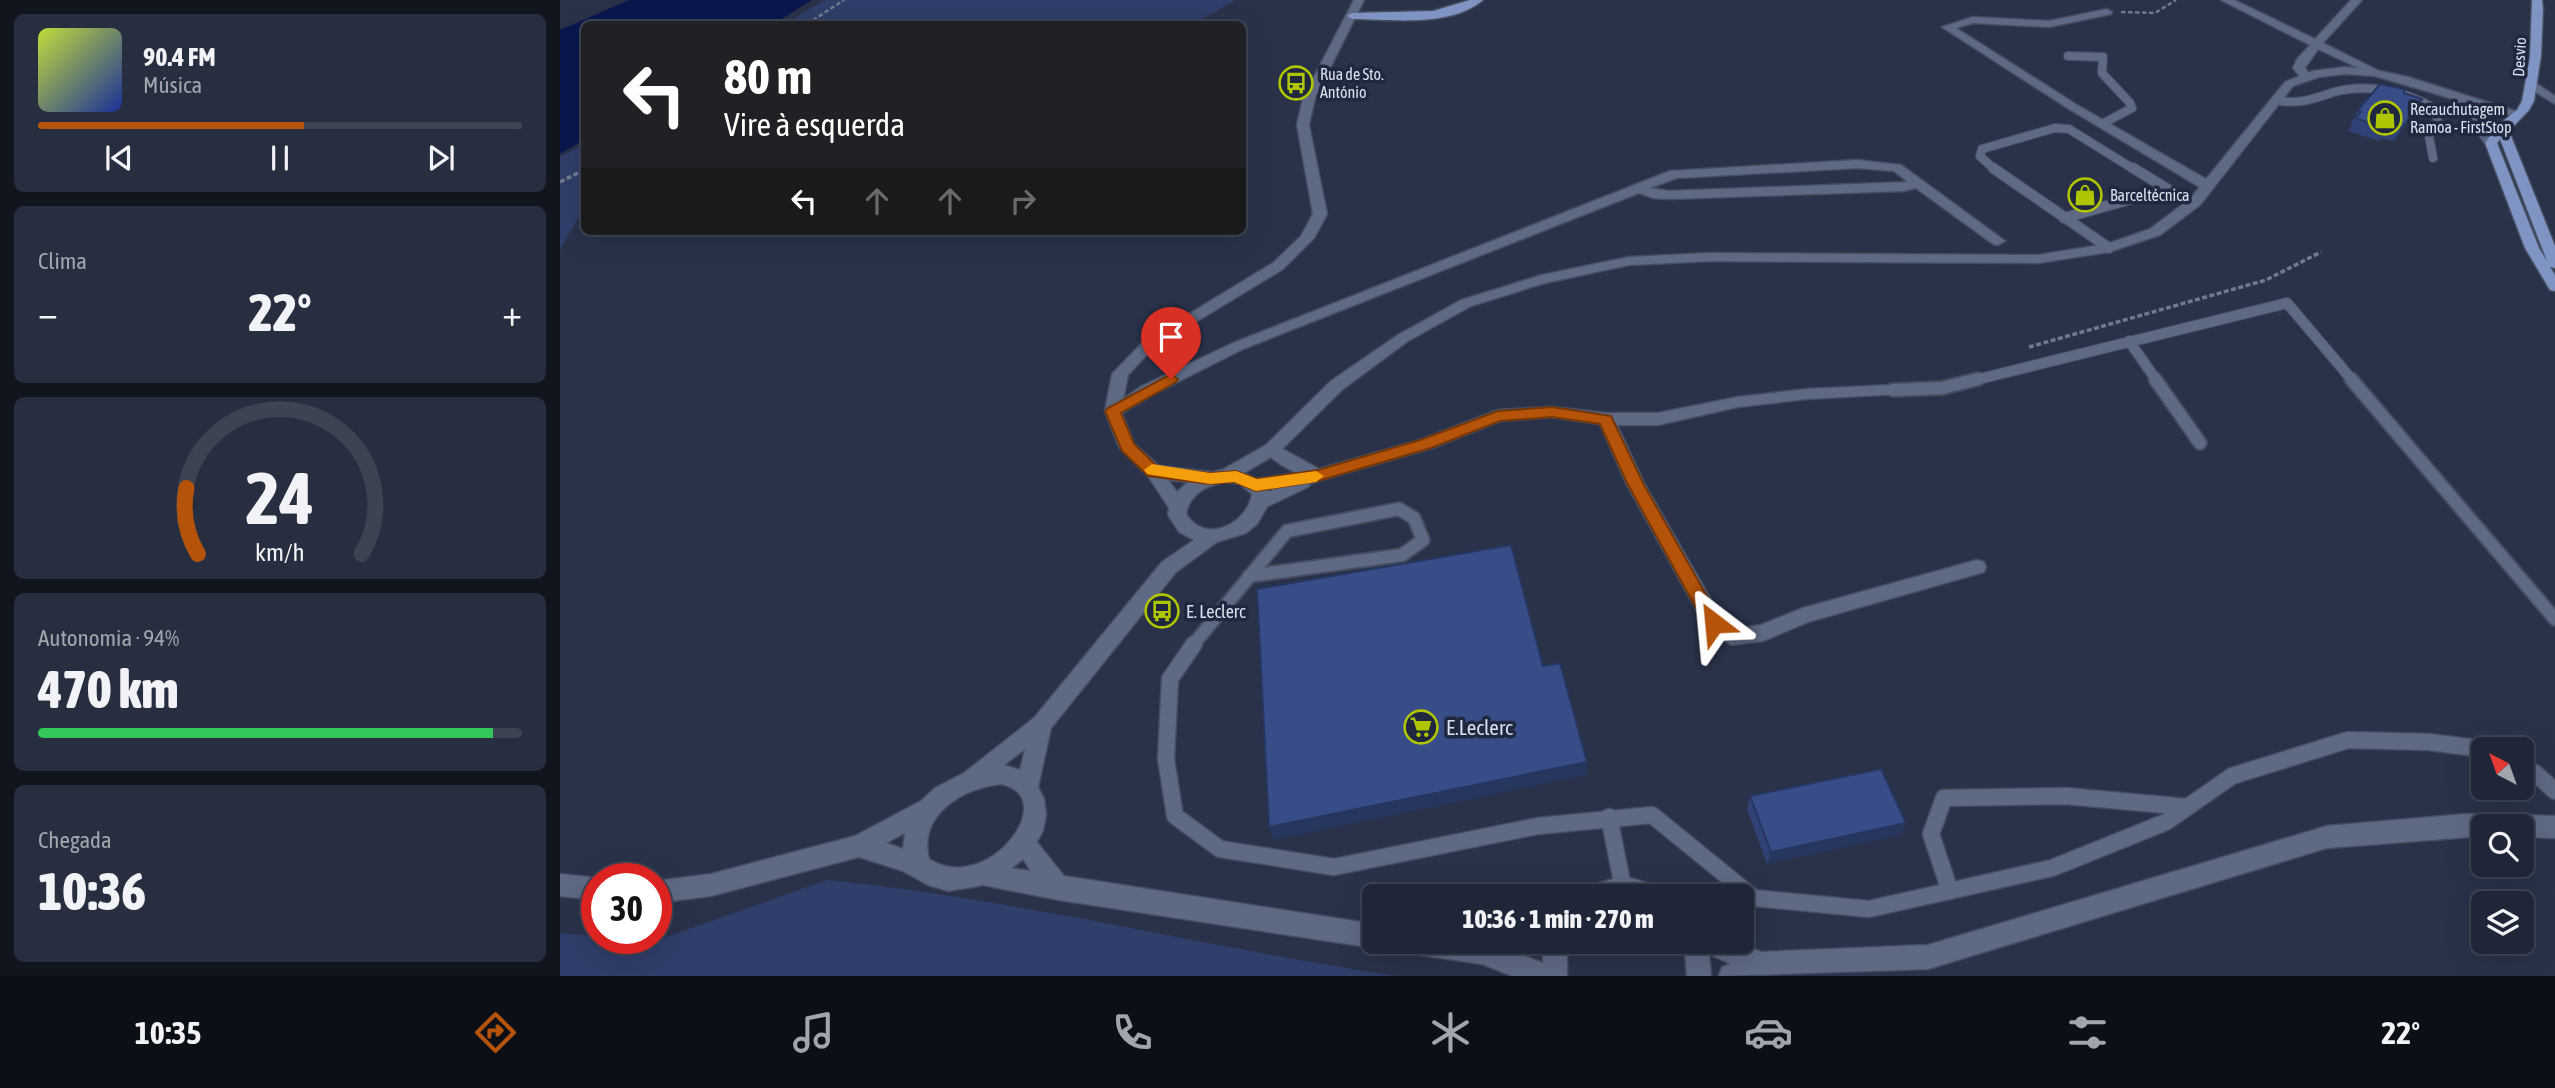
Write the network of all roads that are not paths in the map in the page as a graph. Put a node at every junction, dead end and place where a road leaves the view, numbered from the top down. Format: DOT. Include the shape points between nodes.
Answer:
graph roads {
  1 [pos="1457,0"];
  2 [pos="1478,0"];
  3 [pos="2226,0"];
  4 [pos="2357,0"];
  5 [pos="2537,0"];
  6 [pos="1356,7"];
  7 [pos="2107,12"];
  8 [pos="2320,44"];
  9 [pos="2068,56"];
  10 [pos="2377,73"];
  11 [pos="2305,76"];
  12 [pos="2533,86"];
  13 [pos="2449,94"];
  14 [pos="2276,100"];
  15 [pos="2555,101"];
  16 [pos="2519,114"];
  17 [pos="2102,124"];
  18 [pos="2501,128"];
  19 [pos="2491,143"];
  20 [pos="2433,158"];
  21 [pos="1921,183"];
  22 [pos="2208,186"];
  23 [pos="1639,188"];
  24 [pos="2166,189"];
  25 [pos="2192,204"];
  26 [pos="2064,218"];
  27 [pos="1998,241"];
  28 [pos="2109,248"];
  29 [pos="2555,264"];
  30 [pos="2555,287"];
  31 [pos="2129,341"];
  32 [pos="1893,390"];
  33 [pos="1113,411"];
  34 [pos="1606,419"];
  35 [pos="2200,443"];
  36 [pos="1272,449"];
  37 [pos="1154,472"];
  38 [pos="1318,476"];
  39 [pos="1218,477"];
  40 [pos="1254,483"];
  41 [pos="1262,503"];
  42 [pos="1178,507"];
  43 [pos="1185,528"];
  44 [pos="1213,536"];
  45 [pos="1169,566"];
  46 [pos="1977,567"];
  47 [pos="1249,576"];
  48 [pos="2555,619"];
  49 [pos="1041,724"];
  50 [pos="2471,747"];
  51 [pos="2534,773"];
  52 [pos="969,780"];
  53 [pos="1027,787"];
  54 [pos="2555,791"];
  55 [pos="2187,807"];
  56 [pos="928,809"];
  57 [pos="1609,817"];
  58 [pos="2471,825"];
  59 [pos="2534,826"];
  60 [pos="2555,827"];
  61 [pos="1023,844"];
  62 [pos="859,846"];
  63 [pos="920,867"];
  64 [pos="981,875"];
  65 [pos="1622,884"];
  66 [pos="560,885"];
  67 [pos="581,887"];
  68 [pos="1059,889"];
  69 [pos="672,890"];
  70 [pos="1950,891"];
  71 [pos="1362,934"];
  72 [pos="1489,954"];
  73 [pos="1553,954"];
  74 [pos="1697,954"];
  75 [pos="1738,954"];
  76 [pos="1760,964"];
  77 [pos="1544,976"];
  78 [pos="1555,976"];
  79 [pos="1699,976"];
  80 [pos="1731,976"];
  1 -- 6 [label="main road" via="1419,8"];
  2 -- 6 [label="main road" via="1420,15"];
  3 -- 8 [label="street"];
  4 -- 8 [label="street"];
  5 -- 12 [label="main road, Desvio / Desvio"];
  6 -- 33 [label="street" via="1309,98 1303,125 1320,214 1307,238 1278,266 1148,345 1121,374"];
  7 -- 17 [label="street" via="2049,24 1973,20 1947,27"];
  8 -- 10 [label="street"];
  8 -- 11 [label="street" via="2301,61 2299,68"];
  9 -- 17 [label="lane" via="2103,57 2102,74 2130,103 2128,112"];
  10 -- 11 [label="street"];
  10 -- 13 [label="street"];
  11 -- 14 [label="street" via="2289,84"];
  12 -- 15 [label="street"];
  12 -- 16 [label="main road, Desvio / Desvio"];
  13 -- 16 [label="street"];
  13 -- 19 [label="street" via="2465,104"];
  14 -- 20 [label="lane" via="2305,104 2344,90 2365,89 2421,100 2434,108 2438,121 2428,131"];
  14 -- 22 [label="street"];
  16 -- 18 [label="main road, Desvio / Desvio"];
  17 -- 22 [label="street"];
  18 -- 19 [label="main road, Desvio / Desvio"];
  18 -- 29 [label="main road"];
  19 -- 30 [label="main road" via="2532,248"];
  21 -- 23 [label="street" via="1669,195"];
  21 -- 23 [label="street" via="1897,168 1857,164 1675,174"];
  21 -- 27 [label="street"];
  22 -- 25 [label="street"];
  23 -- 33 [label="street" via="1238,346"];
  24 -- 25 [label="lane"];
  24 -- 26 [label="lane"];
  24 -- 26 [label="lane" via="2069,129 2055,128 1982,149 1980,156 2003,177"];
  25 -- 28 [label="street" via="2155,232"];
  26 -- 28 [label="lane"];
  28 -- 36 [label="street" via="2038,259 1711,257 1629,261 1542,279 1466,303 1403,338 1337,385"];
  31 -- 32 [label="lane" via="1942,388"];
  31 -- 35 [label="lane"];
  31 -- 48 [label="lane" via="2287,303"];
  32 -- 34 [label="street" via="1738,402 1658,419"];
  33 -- 37 [label="street" via="1127,447"];
  34 -- 38 [label="street" via="1552,412 1498,416 1426,444"];
  34 -- 46 [label="street" via="1635,483 1714,623 1731,637 1763,633 1803,615"];
  36 -- 38 [label="street"];
  36 -- 39 [label="street"];
  36 -- 40 [label="street"];
  37 -- 39 [label="street"];
  37 -- 42 [label="street"];
  38 -- 40 [label="street"];
  38 -- 41 [label="street"];
  39 -- 40 [label="street"];
  39 -- 42 [label="street" via="1189,490"];
  40 -- 41 [label="street"];
  41 -- 44 [label="street" via="1251,522"];
  42 -- 43 [label="street"];
  43 -- 44 [label="street"];
  43 -- 45 [label="street"];
  44 -- 45 [label="street"];
  45 -- 49 [label="street"];
  47 -- 47 [label="lane" via="1402,555 1423,540 1414,518 1399,509 1353,517 1287,531"];
  47 -- 57 [label="lane" via="1206,626 1170,679 1166,759 1175,816 1220,849 1334,867 1538,825"];
  49 -- 52 [label="street"];
  49 -- 53 [label="street"];
  50 -- 55 [label="lane" via="2348,740 2232,776"];
  51 -- 54 [label="lane"];
  52 -- 53 [label="street" via="1002,775"];
  52 -- 56 [label="street"];
  53 -- 61 [label="street" via="1035,812"];
  55 -- 70 [label="lane" via="2166,822 2052,868"];
  55 -- 70 [label="lane" via="2022,794 1944,798 1931,834"];
  56 -- 62 [label="street"];
  56 -- 63 [label="street" via="914,839"];
  57 -- 65 [label="lane"];
  57 -- 70 [label="lane" via="1653,815 1754,898 1869,909"];
  58 -- 76 [label="street" via="2327,837 1928,957"];
  59 -- 60 [label="street"];
  61 -- 64 [label="street"];
  61 -- 68 [label="street"];
  62 -- 63 [label="street"];
  62 -- 69 [label="street" via="711,885"];
  63 -- 64 [label="street" via="945,880"];
  64 -- 68 [label="street"];
  66 -- 67 [label="street"];
  68 -- 71 [label="street"];
  72 -- 77 [label="street"];
  73 -- 78 [label="street"];
  74 -- 79 [label="street"];
  75 -- 76 [label="street"];
  76 -- 80 [label="street"];
}
